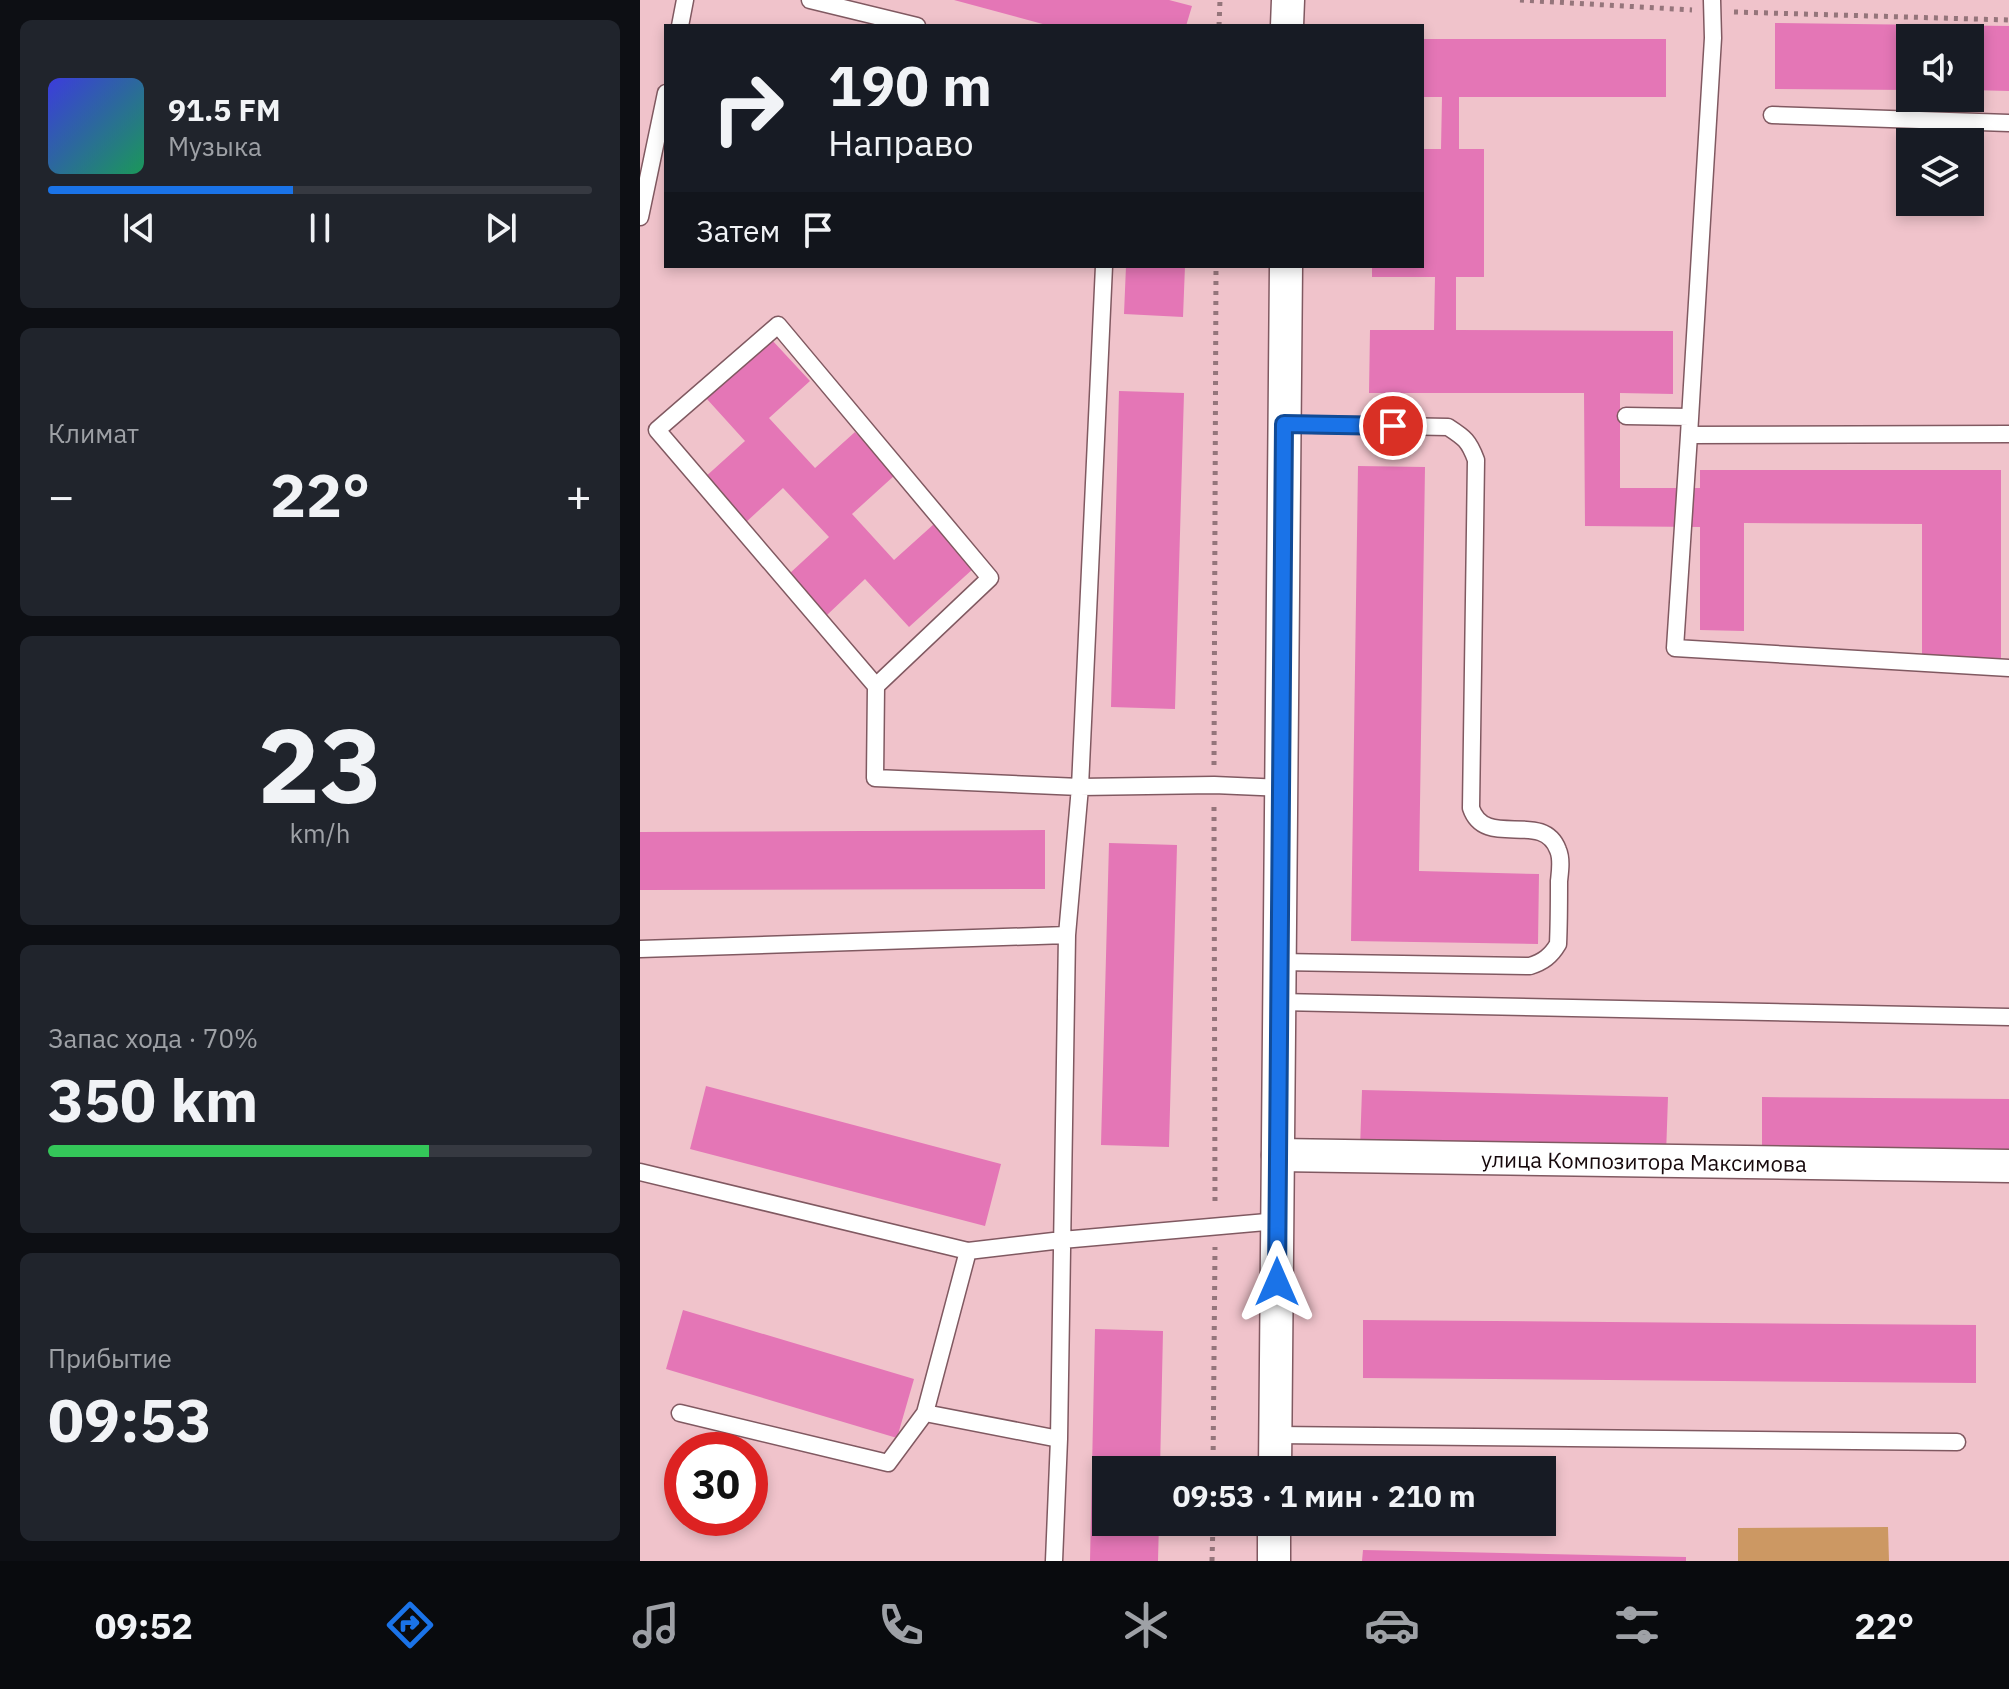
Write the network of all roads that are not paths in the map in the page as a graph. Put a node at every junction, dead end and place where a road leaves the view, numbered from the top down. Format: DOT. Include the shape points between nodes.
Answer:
graph roads {
  1 [pos="685,0"];
  2 [pos="810,0"];
  3 [pos="1288,0"];
  4 [pos="1711,6"];
  5 [pos="680,24"];
  6 [pos="909,24"];
  7 [pos="1287,24"];
  8 [pos="664,103"];
  9 [pos="1772,115"];
  10 [pos="2009,123"];
  11 [pos="640,217"];
  12 [pos="1104,268"];
  13 [pos="1286,268"];
  14 [pos="1626,416"];
  15 [pos="1689,417"];
  16 [pos="1284,424"];
  17 [pos="2009,434"];
  18 [pos="1689,435"];
  19 [pos="2009,668"];
  20 [pos="876,686"];
  21 [pos="1080,787"];
  22 [pos="1281,788"];
  23 [pos="1067,935"];
  24 [pos="640,949"];
  25 [pos="1279,962"];
  26 [pos="1279,1002"];
  27 [pos="2009,1017"];
  28 [pos="1278,1155"];
  29 [pos="2009,1166"];
  30 [pos="640,1172"];
  31 [pos="1277,1221"];
  32 [pos="1062,1240"];
  33 [pos="968,1251"];
  34 [pos="680,1413"];
  35 [pos="925,1413"];
  36 [pos="1275,1435"];
  37 [pos="1059,1439"];
  38 [pos="1957,1442"];
  39 [pos="1275,1456"];
  40 [pos="1274,1536"];
  41 [pos="1054,1561"];
  42 [pos="1274,1561"];
  1 -- 5 [label="lane"];
  2 -- 6 [label="lane"];
  3 -- 7 [label="street"];
  4 -- 15 [label="lane"];
  8 -- 11 [label="lane"];
  9 -- 10 [label="lane"];
  12 -- 21 [label="lane"];
  13 -- 16 [label="street"];
  14 -- 15 [label="lane"];
  15 -- 18 [label="lane"];
  16 -- 22 [label="street"];
  16 -- 25 [label="lane" via="1448,427 1472,447 1476,460 1471,808 1487,827 1545,834 1560,854 1558,944 1539,963"];
  17 -- 18 [label="lane"];
  18 -- 19 [label="lane" via="1675,648"];
  20 -- 20 [label="lane" via="657,430 778,325 990,578"];
  20 -- 21 [label="lane" via="875,778"];
  21 -- 22 [label="lane"];
  21 -- 23 [label="lane"];
  22 -- 25 [label="street"];
  23 -- 24 [label="lane"];
  23 -- 32 [label="lane"];
  25 -- 26 [label="street"];
  26 -- 27 [label="lane"];
  26 -- 28 [label="street"];
  28 -- 29 [label="street, улица Композитора Максимова"];
  28 -- 31 [label="street"];
  30 -- 33 [label="lane"];
  31 -- 32 [label="lane"];
  31 -- 36 [label="street"];
  32 -- 33 [label="lane"];
  32 -- 37 [label="lane"];
  33 -- 35 [label="lane"];
  34 -- 35 [label="lane" via="888,1463"];
  35 -- 37 [label="lane"];
  36 -- 38 [label="lane"];
  36 -- 39 [label="street"];
  37 -- 41 [label="lane"];
  40 -- 42 [label="street"];
}
